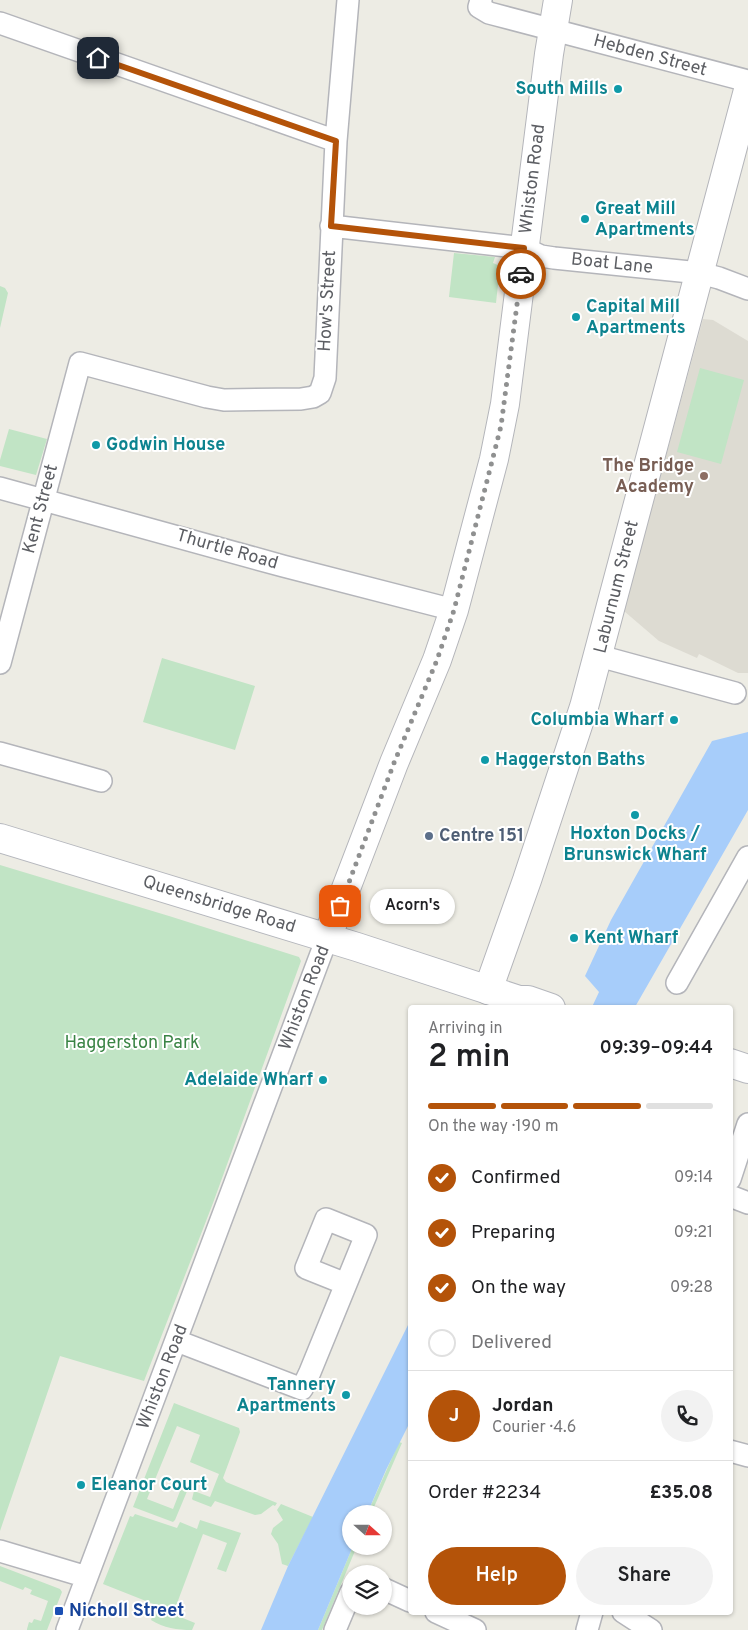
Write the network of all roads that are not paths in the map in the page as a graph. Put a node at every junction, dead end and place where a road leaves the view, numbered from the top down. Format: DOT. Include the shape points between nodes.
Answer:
graph roads {
  1 [pos="348,0"];
  2 [pos="481,0"];
  3 [pos="558,0"];
  4 [pos="0,23"];
  5 [pos="552,30"];
  6 [pos="747,93"];
  7 [pos="336,141"];
  8 [pos="331,226"];
  9 [pos="524,248"];
  10 [pos="700,273"];
  11 [pos="748,289"];
  12 [pos="80,363"];
  13 [pos="0,488"];
  14 [pos="42,500"];
  15 [pos="454,610"];
  16 [pos="599,656"];
  17 [pos="1,657"];
  18 [pos="743,697"];
  19 [pos="0,753"];
  20 [pos="101,781"];
  21 [pos="0,838"];
  22 [pos="748,857"];
  23 [pos="327,938"];
  24 [pos="678,983"];
  25 [pos="488,990"];
  26 [pos="542,1005"];
  27 [pos="733,1064"];
  28 [pos="748,1069"];
  29 [pos="748,1124"];
  30 [pos="733,1171"];
  31 [pos="733,1197"];
  32 [pos="748,1203"];
  33 [pos="346,1284"];
  34 [pos="177,1341"];
  35 [pos="733,1452"];
  36 [pos="748,1456"];
  37 [pos="0,1551"];
  38 [pos="87,1577"];
  39 [pos="392,1593"];
  40 [pos="408,1600"];
  41 [pos="342,1613"];
  42 [pos="442,1615"];
  43 [pos="591,1615"];
  44 [pos="628,1615"];
  45 [pos="67,1630"];
  46 [pos="335,1630"];
  47 [pos="475,1630"];
  48 [pos="587,1630"];
  49 [pos="651,1630"];
  1 -- 7 [label="street, How's Street"];
  2 -- 5 [label="street, Hebden Street" via="479,7 489,13"];
  3 -- 5 [label="street, Whiston Road"];
  4 -- 7 [label="street"];
  5 -- 6 [label="street, Hebden Street"];
  5 -- 9 [label="street, Whiston Road"];
  6 -- 10 [label="street, Laburnum Street"];
  7 -- 8 [label="street, How's Street"];
  8 -- 9 [label="street, Boat Lane"];
  8 -- 12 [label="street, How's Street" via="325,378 320,393 313,397 224,400"];
  9 -- 10 [label="street, Boat Lane" via="547,257"];
  9 -- 15 [label="street, Whiston Road" via="501,426"];
  10 -- 11 [label="street, Boat Lane"];
  10 -- 16 [label="street, Laburnum Street"];
  12 -- 14 [label="street, Kent Street"];
  13 -- 14 [label="street, Thurtle Road"];
  14 -- 15 [label="street, Thurtle Road"];
  14 -- 17 [label="street, Kent Street"];
  15 -- 23 [label="street, Whiston Road"];
  16 -- 18 [label="street"];
  16 -- 25 [label="street, Laburnum Street"];
  19 -- 20 [label="street"];
  21 -- 23 [label="street, Queensbridge Road"];
  22 -- 24 [label="street"];
  23 -- 25 [label="street, Queensbridge Road"];
  23 -- 34 [label="street, Whiston Road"];
  25 -- 26 [label="street, Queensbridge Road"];
  27 -- 28 [label="street"];
  29 -- 30 [label="street"];
  31 -- 32 [label="street"];
  33 -- 34 [label="street" via="306,1268 326,1219 366,1235 310,1372 302,1389"];
  34 -- 38 [label="street, Whiston Road"];
  35 -- 36 [label="street"];
  37 -- 38 [label="street"];
  38 -- 45 [label="street, Whiston Road"];
  39 -- 40 [label="street"];
  41 -- 46 [label="street"];
  42 -- 47 [label="street"];
  43 -- 48 [label="street"];
  44 -- 49 [label="street"];
}
